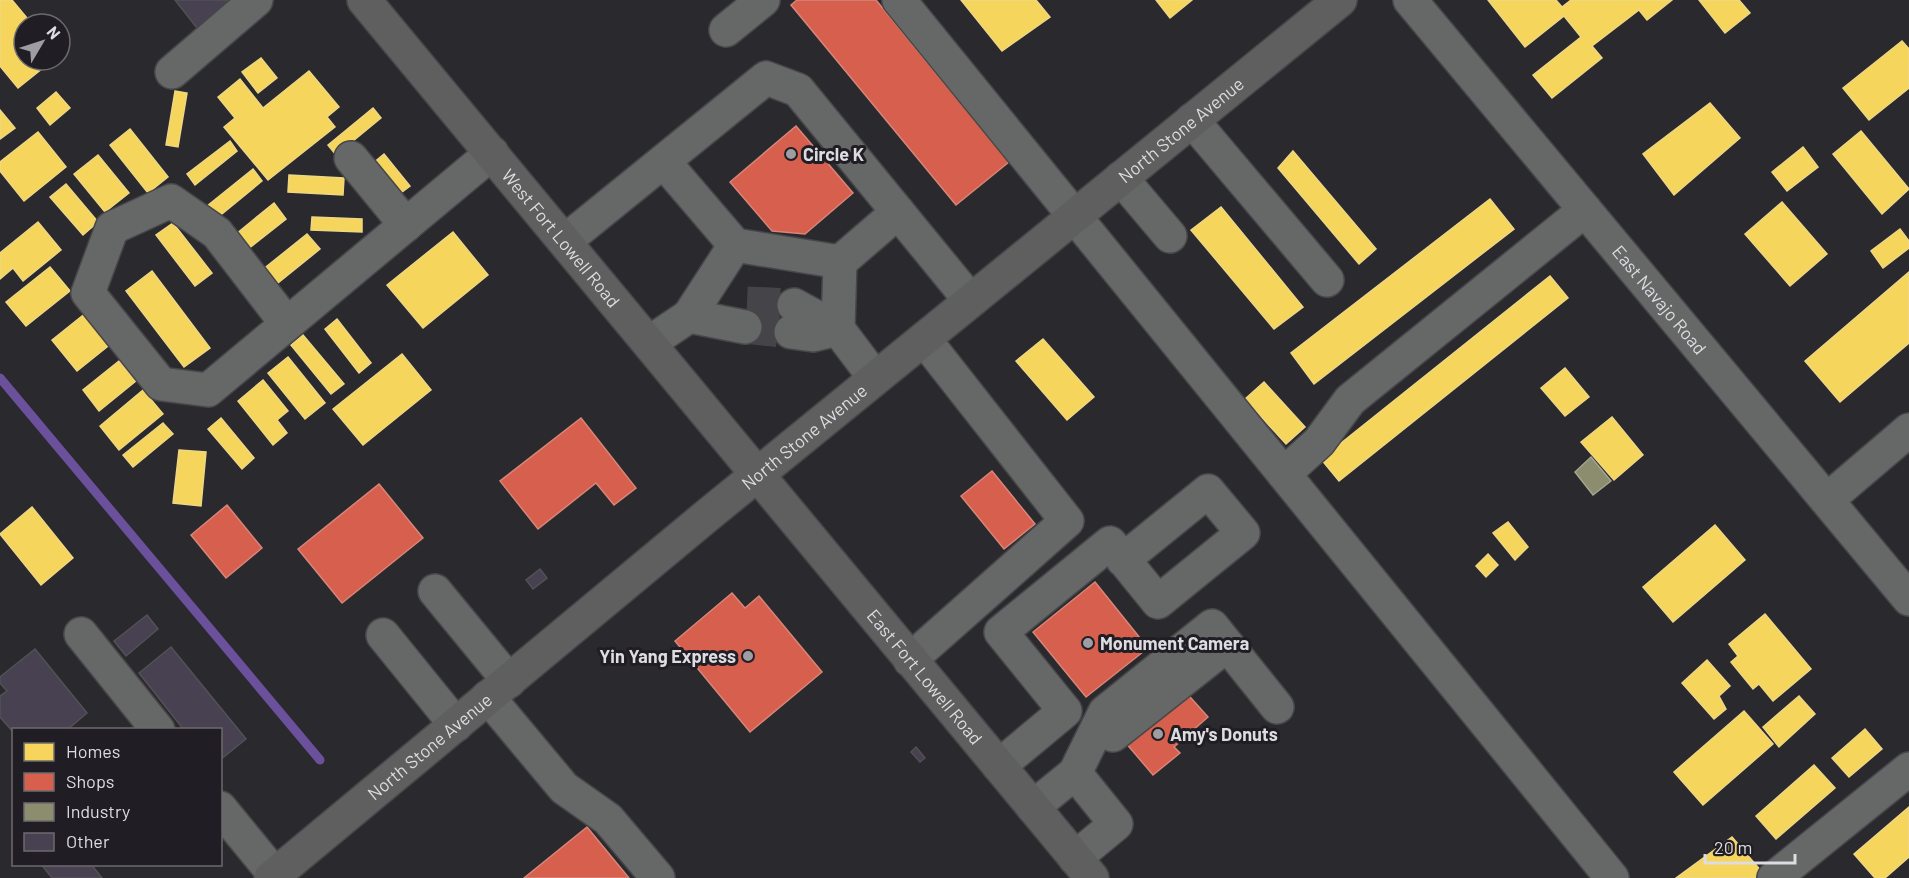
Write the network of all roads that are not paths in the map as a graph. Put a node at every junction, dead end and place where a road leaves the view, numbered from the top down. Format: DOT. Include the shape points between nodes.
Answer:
graph roads {
  1 [pos="256,0"];
  2 [pos="364,0"];
  3 [pos="763,0"];
  4 [pos="899,0"];
  5 [pos="1340,0"];
  6 [pos="1410,0"];
  7 [pos="726,30"];
  8 [pos="172,72"];
  9 [pos="1192,120"];
  10 [pos="492,153"];
  11 [pos="351,158"];
  12 [pos="664,162"];
  13 [pos="1121,178"];
  14 [pos="1585,210"];
  15 [pos="898,212"];
  16 [pos="1074,216"];
  17 [pos="406,225"];
  18 [pos="1170,236"];
  19 [pos="565,241"];
  20 [pos="735,245"];
  21 [pos="840,262"];
  22 [pos="1327,280"];
  23 [pos="970,300"];
  24 [pos="689,316"];
  25 [pos="739,318"];
  26 [pos="793,319"];
  27 [pos="287,324"];
  28 [pos="838,329"];
  29 [pos="924,339"];
  30 [pos="649,343"];
  31 [pos="875,378"];
  32 [pos="1909,430"];
  33 [pos="1284,474"];
  34 [pos="759,475"];
  35 [pos="1827,500"];
  36 [pos="1123,560"];
  37 [pos="435,591"];
  38 [pos="1909,599"];
  39 [pos="81,634"];
  40 [pos="382,635"];
  41 [pos="910,660"];
  42 [pos="499,689"];
  43 [pos="1277,707"];
  44 [pos="456,725"];
  45 [pos="157,728"];
  46 [pos="999,766"];
  47 [pos="1078,766"];
  48 [pos="1909,769"];
  49 [pos="1033,807"];
  50 [pos="222,811"];
  51 [pos="1083,868"];
  52 [pos="273,877"];
  53 [pos="658,878"];
  54 [pos="1612,878"];
  55 [pos="1773,878"];
  1 -- 8 [label="street"];
  2 -- 10 [label="main road, West Fort Lowell Road"];
  3 -- 7 [label="street"];
  4 -- 16 [label="street"];
  5 -- 9 [label="main road, North Stone Avenue"];
  6 -- 14 [label="street, East Navajo Road"];
  9 -- 13 [label="main road, North Stone Avenue"];
  9 -- 22 [label="street"];
  10 -- 17 [label="street"];
  10 -- 19 [label="main road, West Fort Lowell Road"];
  11 -- 17 [label="street"];
  12 -- 15 [label="street" via="766,78 798,90"];
  12 -- 19 [label="street"];
  12 -- 20 [label="street"];
  13 -- 16 [label="main road, North Stone Avenue"];
  13 -- 18 [label="street"];
  14 -- 33 [label="street" via="1350,400 1319,442"];
  14 -- 35 [label="street, East Navajo Road"];
  15 -- 21 [label="street"];
  15 -- 23 [label="street"];
  16 -- 23 [label="main road, North Stone Avenue"];
  16 -- 33 [label="street"];
  17 -- 27 [label="street"];
  19 -- 30 [label="main road, West Fort Lowell Road"];
  20 -- 21 [label="street"];
  20 -- 24 [label="street"];
  21 -- 28 [label="street"];
  23 -- 29 [label="main road, North Stone Avenue"];
  24 -- 25 [label="street"];
  24 -- 30 [label="street"];
  26 -- 28 [label="street"];
  27 -- 27 [label="street" via="208,390 161,384 88,293 112,228 171,201 217,233"];
  28 -- 31 [label="street"];
  29 -- 31 [label="main road, North Stone Avenue"];
  29 -- 41 [label="street" via="1067,521"];
  30 -- 34 [label="main road, West Fort Lowell Road"];
  31 -- 34 [label="main road, North Stone Avenue"];
  32 -- 35 [label="street"];
  33 -- 54 [label="street"];
  34 -- 41 [label="main road, East Fort Lowell Road"];
  34 -- 42 [label="main road, North Stone Avenue"];
  35 -- 38 [label="street, East Navajo Road"];
  36 -- 46 [label="street" via="1110,543 1001,632 1065,711"];
  37 -- 42 [label="street"];
  39 -- 45 [label="street"];
  40 -- 44 [label="street"];
  41 -- 46 [label="main road, East Fort Lowell Road"];
  42 -- 44 [label="main road, North Stone Avenue"];
  42 -- 53 [label="street" via="564,788 608,819"];
  43 -- 47 [label="street" via="1212,626 1105,712"];
  44 -- 52 [label="main road, North Stone Avenue"];
  46 -- 49 [label="main road, East Fort Lowell Road"];
  47 -- 49 [label="street"];
  47 -- 51 [label="street" via="1116,824"];
  48 -- 55 [label="street"];
  49 -- 51 [label="main road, East Fort Lowell Road"];
  50 -- 52 [label="street"];
}
